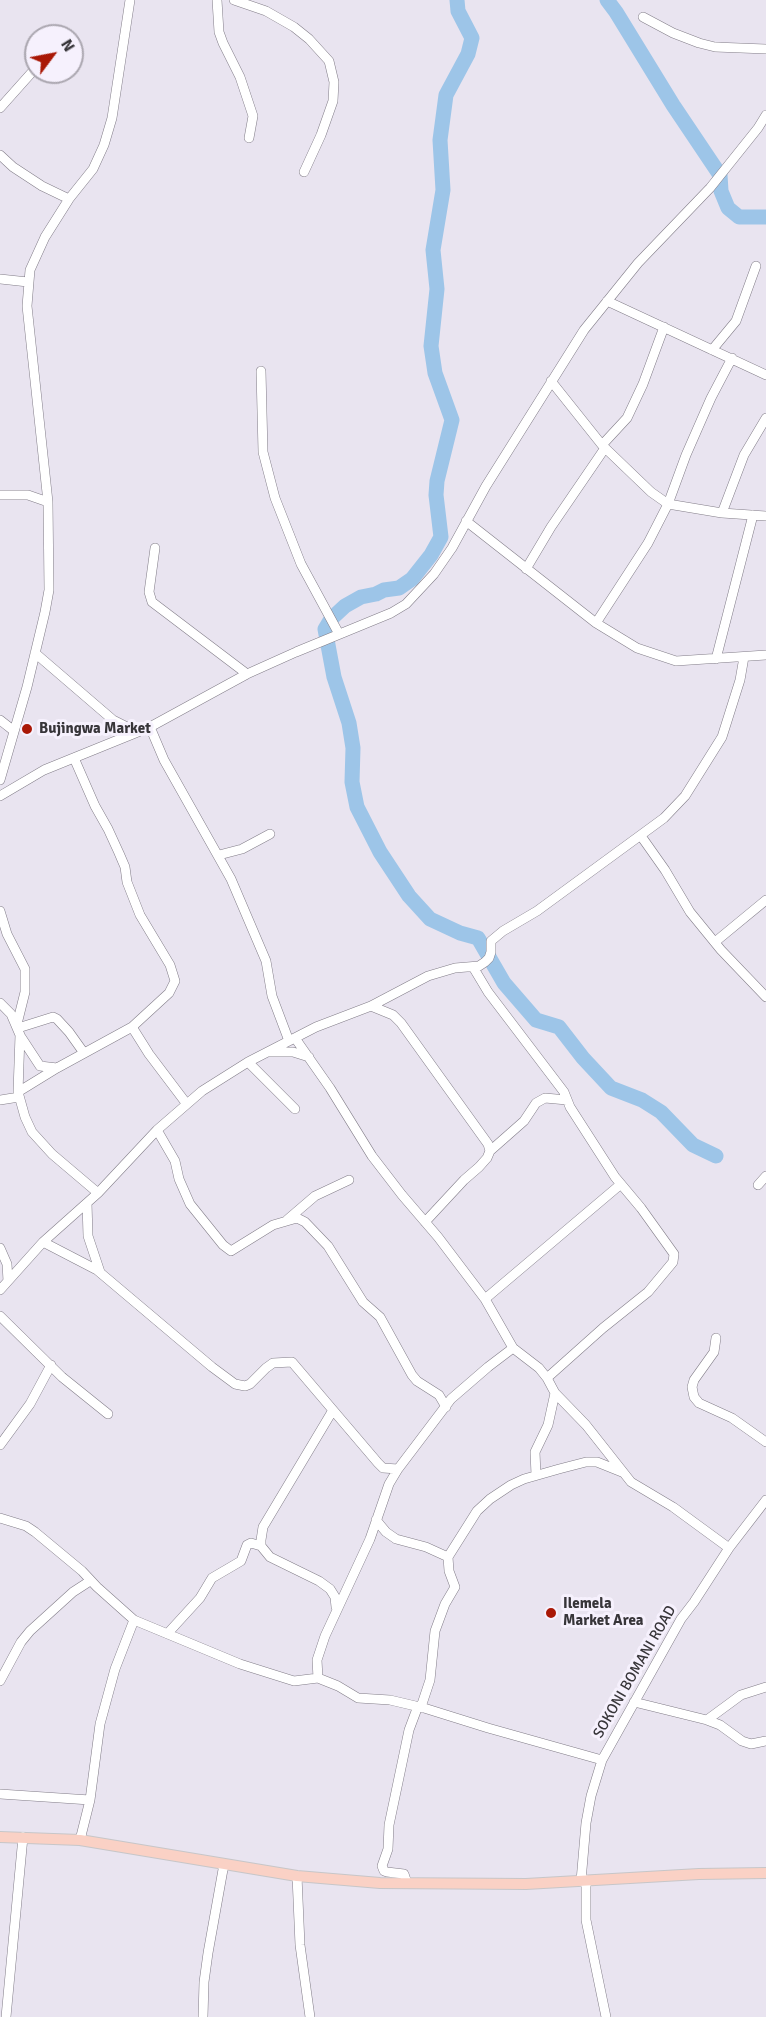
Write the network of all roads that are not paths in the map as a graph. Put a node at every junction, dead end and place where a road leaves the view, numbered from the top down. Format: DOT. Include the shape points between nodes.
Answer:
graph roads {
  1 [pos="130,0"];
  2 [pos="217,0"];
  3 [pos="234,0"];
  4 [pos="643,17"];
  5 [pos="766,49"];
  6 [pos="24,81"];
  7 [pos="0,108"];
  8 [pos="766,115"];
  9 [pos="249,138"];
  10 [pos="0,154"];
  11 [pos="304,172"];
  12 [pos="69,199"];
  13 [pos="756,266"];
  14 [pos="0,279"];
  15 [pos="28,282"];
  16 [pos="608,301"];
  17 [pos="664,327"];
  18 [pos="712,350"];
  19 [pos="732,358"];
  20 [pos="261,371"];
  21 [pos="766,375"];
  22 [pos="551,381"];
  23 [pos="766,418"];
  24 [pos="604,447"];
  25 [pos="0,495"];
  26 [pos="48,502"];
  27 [pos="668,504"];
  28 [pos="722,513"];
  29 [pos="753,515"];
  30 [pos="766,516"];
  31 [pos="466,521"];
  32 [pos="155,548"];
  33 [pos="526,568"];
  34 [pos="596,623"];
  35 [pos="339,634"];
  36 [pos="35,653"];
  37 [pos="766,655"];
  38 [pos="744,657"];
  39 [pos="716,659"];
  40 [pos="247,674"];
  41 [pos="0,720"];
  42 [pos="150,727"];
  43 [pos="14,731"];
  44 [pos="137,732"];
  45 [pos="74,758"];
  46 [pos="0,780"];
  47 [pos="0,796"];
  48 [pos="270,834"];
  49 [pos="641,836"];
  50 [pos="219,855"];
  51 [pos="766,900"];
  52 [pos="0,910"];
  53 [pos="715,942"];
  54 [pos="473,967"];
  55 [pos="766,997"];
  56 [pos="0,1003"];
  57 [pos="371,1006"];
  58 [pos="132,1027"];
  59 [pos="18,1029"];
  60 [pos="292,1040"];
  61 [pos="266,1052"];
  62 [pos="84,1053"];
  63 [pos="309,1057"];
  64 [pos="248,1062"];
  65 [pos="57,1068"];
  66 [pos="18,1094"];
  67 [pos="0,1100"];
  68 [pos="567,1100"];
  69 [pos="186,1103"];
  70 [pos="295,1109"];
  71 [pos="157,1130"];
  72 [pos="490,1151"];
  73 [pos="766,1176"];
  74 [pos="349,1180"];
  75 [pos="621,1184"];
  76 [pos="758,1185"];
  77 [pos="98,1193"];
  78 [pos="87,1203"];
  79 [pos="287,1220"];
  80 [pos="425,1221"];
  81 [pos="43,1242"];
  82 [pos="0,1248"];
  83 [pos="99,1272"];
  84 [pos="8,1281"];
  85 [pos="0,1290"];
  86 [pos="485,1299"];
  87 [pos="0,1316"];
  88 [pos="716,1338"];
  89 [pos="513,1348"];
  90 [pos="51,1365"];
  91 [pos="547,1378"];
  92 [pos="555,1393"];
  93 [pos="446,1407"];
  94 [pos="333,1410"];
  95 [pos="108,1414"];
  96 [pos="766,1442"];
  97 [pos="0,1445"];
  98 [pos="378,1463"];
  99 [pos="398,1469"];
  100 [pos="622,1472"];
  101 [pos="536,1475"];
  102 [pos="389,1484"];
  103 [pos="766,1500"];
  104 [pos="376,1520"];
  105 [pos="1,1521"];
  106 [pos="261,1546"];
  107 [pos="729,1548"];
  108 [pos="448,1557"];
  109 [pos="90,1581"];
  110 [pos="336,1607"];
  111 [pos="134,1620"];
  112 [pos="168,1633"];
  113 [pos="318,1678"];
  114 [pos="0,1681"];
  115 [pos="766,1687"];
  116 [pos="634,1702"];
  117 [pos="420,1707"];
  118 [pos="707,1720"];
  119 [pos="766,1741"];
  120 [pos="602,1760"];
  121 [pos="0,1794"];
  122 [pos="90,1800"];
  123 [pos="0,1837"];
  124 [pos="23,1837"];
  125 [pos="80,1840"];
  126 [pos="224,1864"];
  127 [pos="766,1873"];
  128 [pos="297,1876"];
  129 [pos="583,1880"];
  130 [pos="407,1883"];
  131 [pos="605,2016"];
  132 [pos="6,2017"];
  133 [pos="203,2017"];
  134 [pos="310,2017"];
  1 -- 12 [label="street" via="112,118 104,145 93,169"];
  2 -- 9 [label="street" via="219,32 253,116"];
  3 -- 11 [label="street" via="266,11 294,27 329,61 333,100"];
  4 -- 5 [label="street" via="699,44"];
  6 -- 7 [label="street"];
  8 -- 16 [label="street" via="710,188 638,263"];
  10 -- 12 [label="street" via="36,182"];
  12 -- 15 [label="street" via="36,254"];
  13 -- 18 [label="street" via="736,321"];
  14 -- 15 [label="street"];
  15 -- 26 [label="street" via="27,306"];
  16 -- 17 [label="street"];
  16 -- 22 [label="street"];
  17 -- 18 [label="street"];
  17 -- 24 [label="street" via="644,384 627,418"];
  18 -- 19 [label="street"];
  19 -- 21 [label="street"];
  19 -- 27 [label="street" via="686,455"];
  20 -- 35 [label="street" via="263,452 275,498 301,564"];
  22 -- 24 [label="street"];
  22 -- 31 [label="street"];
  23 -- 28 [label="street" via="744,455"];
  24 -- 27 [label="street"];
  24 -- 33 [label="street"];
  25 -- 26 [label="street" via="28,495"];
  26 -- 36 [label="street" via="48,590"];
  27 -- 28 [label="street"];
  27 -- 34 [label="street" via="648,543"];
  28 -- 29 [label="street"];
  29 -- 30 [label="street"];
  29 -- 39 [label="street"];
  31 -- 33 [label="street"];
  31 -- 35 [label="street" via="434,574 406,604"];
  32 -- 40 [label="street" via="150,581 152,602"];
  33 -- 34 [label="street"];
  34 -- 39 [label="street" via="637,648 676,661"];
  35 -- 40 [label="street"];
  36 -- 43 [label="street"];
  36 -- 44 [label="street" via="113,720"];
  37 -- 38 [label="street"];
  38 -- 39 [label="street"];
  38 -- 49 [label="street" via="722,737 685,796"];
  40 -- 42 [label="street"];
  41 -- 43 [label="street"];
  42 -- 44 [label="street"];
  42 -- 50 [label="street" via="164,760"];
  43 -- 46 [label="street"];
  44 -- 45 [label="street"];
  45 -- 47 [label="street" via="28,778"];
  45 -- 58 [label="street" via="125,867 140,915 175,981 170,993"];
  48 -- 50 [label="street" via="242,849"];
  49 -- 53 [label="street" via="690,912"];
  49 -- 54 [label="street" via="537,912 503,931 491,941 489,958"];
  50 -- 60 [label="street" via="266,961 272,996"];
  51 -- 53 [label="street"];
  52 -- 59 [label="street" via="25,969"];
  53 -- 55 [label="street"];
  54 -- 57 [label="street" via="428,976"];
  54 -- 68 [label="street"];
  56 -- 59 [label="street"];
  57 -- 60 [label="street"];
  57 -- 72 [label="street" via="393,1015 400,1023"];
  58 -- 62 [label="street"];
  58 -- 69 [label="street"];
  59 -- 62 [label="street" via="53,1017"];
  59 -- 65 [label="street" via="40,1066"];
  59 -- 66 [label="street"];
  60 -- 61 [label="street"];
  60 -- 63 [label="street"];
  61 -- 63 [label="street" via="293,1052"];
  61 -- 64 [label="street"];
  62 -- 65 [label="street"];
  63 -- 80 [label="street" via="372,1156"];
  64 -- 69 [label="street"];
  64 -- 70 [label="street"];
  65 -- 66 [label="street"];
  66 -- 67 [label="street"];
  66 -- 77 [label="street" via="40,1144"];
  68 -- 72 [label="street" via="545,1098 536,1103 524,1121"];
  68 -- 75 [label="street"];
  69 -- 71 [label="street"];
  71 -- 77 [label="street"];
  71 -- 79 [label="street" via="175,1161 190,1204 228,1250"];
  72 -- 80 [label="street" via="483,1163"];
  73 -- 76 [label="street"];
  74 -- 79 [label="street" via="315,1196"];
  75 -- 86 [label="street"];
  75 -- 91 [label="street" via="674,1254 673,1262 648,1292"];
  77 -- 78 [label="street"];
  78 -- 81 [label="street"];
  78 -- 83 [label="street" via="88,1236"];
  79 -- 93 [label="street" via="297,1218 305,1222 328,1246 363,1302 380,1317 412,1375 439,1395"];
  80 -- 86 [label="street"];
  81 -- 83 [label="street"];
  81 -- 84 [label="street"];
  82 -- 84 [label="street" via="7,1264"];
  83 -- 94 [label="street" via="235,1384 250,1384 273,1363 292,1362"];
  84 -- 85 [label="street"];
  86 -- 89 [label="street"];
  87 -- 90 [label="street"];
  88 -- 96 [label="street" via="714,1352 694,1380 694,1397"];
  89 -- 91 [label="street"];
  89 -- 93 [label="street"];
  90 -- 95 [label="street"];
  90 -- 97 [label="street" via="30,1404"];
  91 -- 92 [label="street"];
  92 -- 100 [label="street"];
  92 -- 101 [label="street" via="548,1425 535,1452"];
  93 -- 99 [label="street"];
  94 -- 98 [label="street"];
  94 -- 106 [label="street" via="263,1527"];
  98 -- 99 [label="street" via="383,1468"];
  98 -- 102 [label="street"];
  99 -- 102 [label="street"];
  100 -- 101 [label="street" via="586,1462"];
  100 -- 107 [label="street"];
  101 -- 108 [label="street" via="511,1485 477,1511"];
  102 -- 104 [label="street"];
  103 -- 107 [label="street, SOKONI BOMANI ROAD"];
  104 -- 108 [label="street" via="396,1539"];
  104 -- 110 [label="street"];
  105 -- 109 [label="street" via="35,1532"];
  106 -- 110 [label="street" via="270,1557 330,1589"];
  106 -- 112 [label="street" via="247,1545 241,1561 212,1578 200,1598"];
  107 -- 116 [label="street, SOKONI BOMANI ROAD" via="672,1634"];
  108 -- 117 [label="street" via="455,1587 435,1631 430,1680"];
  109 -- 111 [label="street"];
  109 -- 114 [label="street" via="30,1631"];
  110 -- 113 [label="street" via="317,1660"];
  111 -- 112 [label="street"];
  111 -- 122 [label="street" via="100,1724"];
  112 -- 113 [label="street" via="240,1664 294,1681"];
  113 -- 117 [label="street" via="358,1698"];
  115 -- 118 [label="street" via="741,1695"];
  116 -- 118 [label="street"];
  116 -- 120 [label="street, SOKONI BOMANI ROAD"];
  117 -- 120 [label="street"];
  117 -- 130 [label="street" via="409,1730 382,1866 384,1871 404,1874"];
  118 -- 119 [label="street" via="742,1741"];
  120 -- 129 [label="street, SOKONI BOMANI ROAD" via="586,1823"];
  121 -- 122 [label="street"];
  122 -- 125 [label="street"];
  123 -- 124 [label="main road"];
  124 -- 125 [label="main road"];
  124 -- 132 [label="street"];
  125 -- 126 [label="main road"];
  126 -- 128 [label="main road"];
  126 -- 133 [label="street" via="207,1953"];
  127 -- 129 [label="main road"];
  128 -- 130 [label="main road"];
  128 -- 134 [label="street" via="300,1945"];
  129 -- 130 [label="main road" via="526,1884"];
  129 -- 131 [label="street, SOKONI BOMANI ROAD" via="586,1920"];
}
